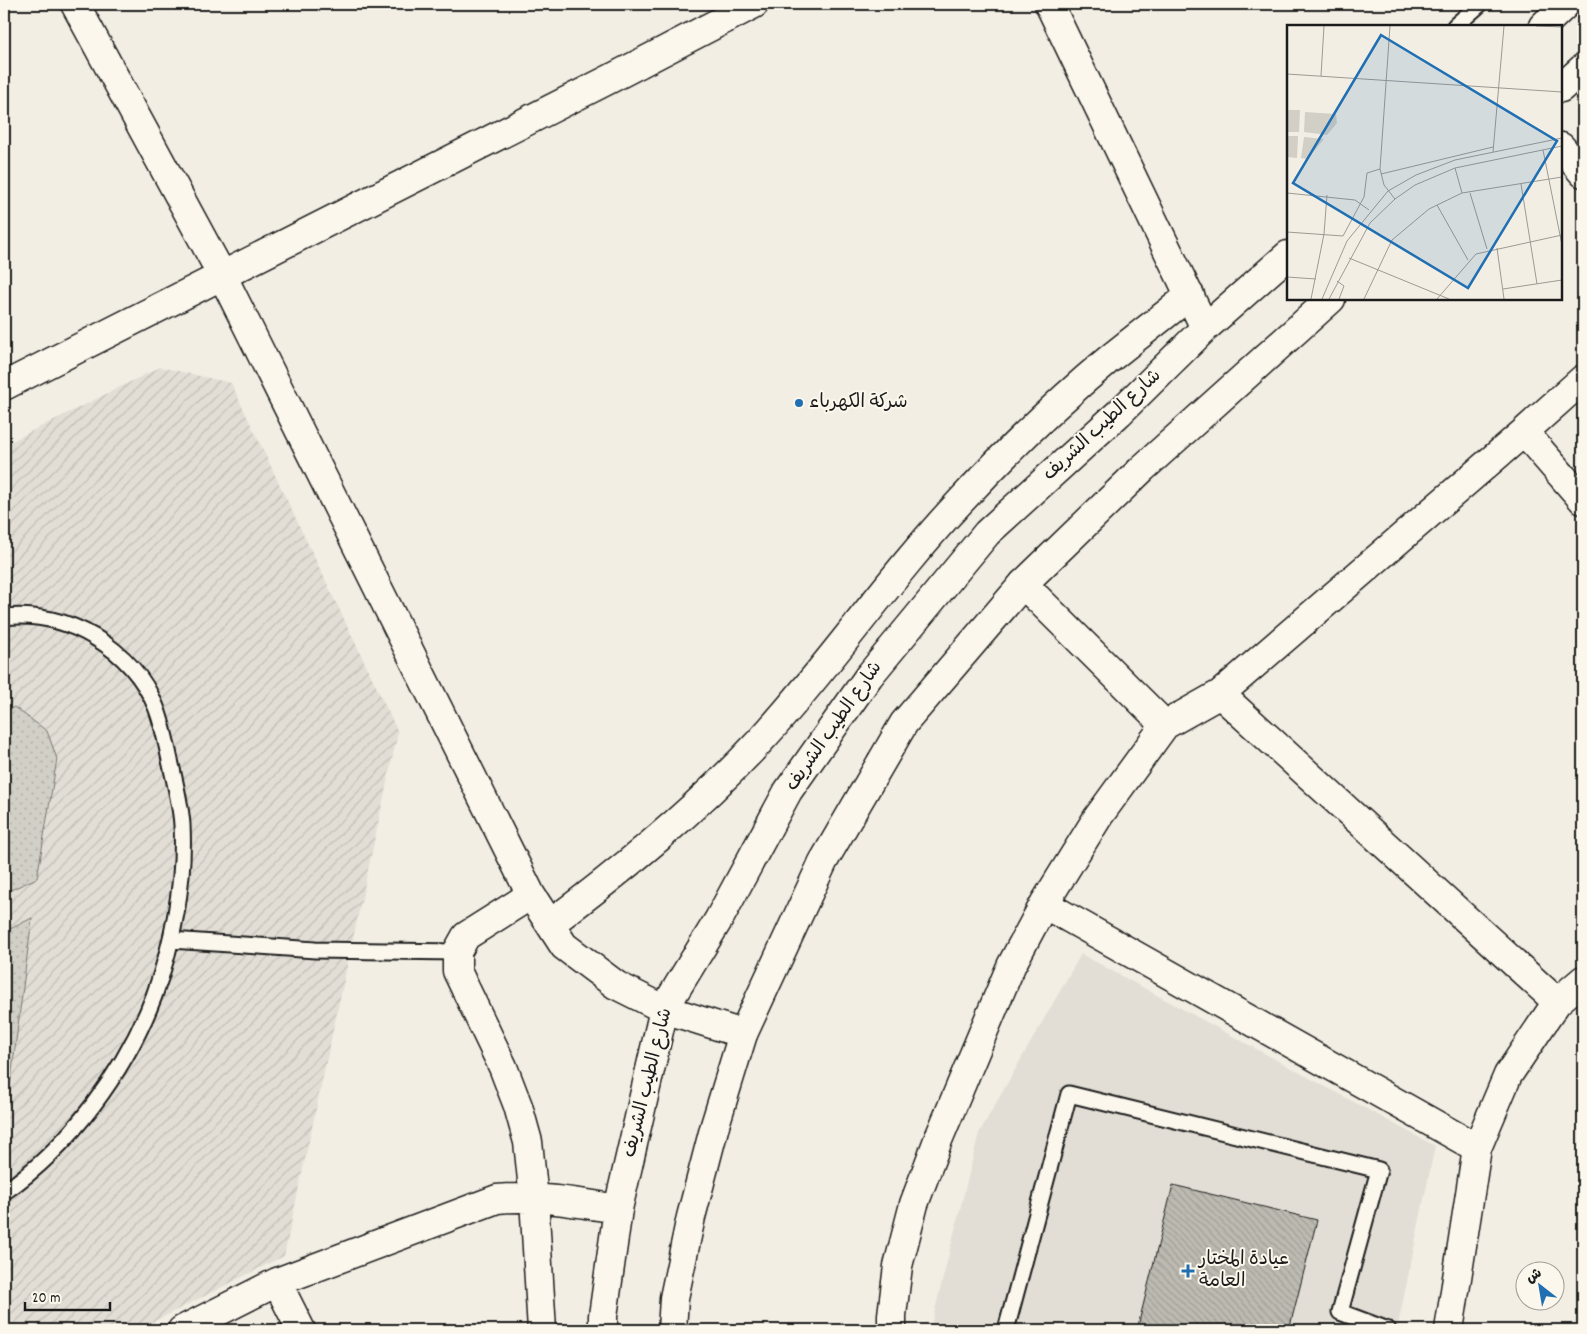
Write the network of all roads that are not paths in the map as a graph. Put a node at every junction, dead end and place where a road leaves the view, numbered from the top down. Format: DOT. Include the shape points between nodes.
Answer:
graph roads {
  1 [pos="75,4"];
  2 [pos="754,4"];
  3 [pos="1049,4"];
  4 [pos="1480,4"];
  5 [pos="1566,4"];
  6 [pos="1456,25"];
  7 [pos="1544,25"];
  8 [pos="1583,68"];
  9 [pos="1562,87"];
  10 [pos="1562,148"];
  11 [pos="1583,173"];
  12 [pos="1287,256"];
  13 [pos="222,275"];
  14 [pos="1190,295"];
  15 [pos="1330,300"];
  16 [pos="1205,328"];
  17 [pos="1583,379"];
  18 [pos="4,386"];
  19 [pos="1524,432"];
  20 [pos="1583,500"];
  21 [pos="1023,584"];
  22 [pos="4,617"];
  23 [pos="1220,694"];
  24 [pos="1165,725"];
  25 [pos="531,895"];
  26 [pos="1044,904"];
  27 [pos="550,924"];
  28 [pos="171,940"];
  29 [pos="457,952"];
  30 [pos="1583,980"];
  31 [pos="1557,1002"];
  32 [pos="664,1009"];
  33 [pos="743,1034"];
  34 [pos="1477,1148"];
  35 [pos="4,1192"];
  36 [pos="534,1199"];
  37 [pos="618,1209"];
  38 [pos="278,1282"];
  39 [pos="182,1330"];
  40 [pos="301,1330"];
  41 [pos="542,1330"];
  42 [pos="603,1330"];
  43 [pos="672,1330"];
  44 [pos="892,1330"];
  45 [pos="1006,1330"];
  46 [pos="1388,1330"];
  47 [pos="1449,1330"];
  1 -- 13 [label="street"];
  2 -- 13 [label="street"];
  3 -- 14 [label="street"];
  4 -- 6 [label="lane"];
  5 -- 7 [label="street"];
  8 -- 9 [label="street"];
  10 -- 11 [label="street"];
  12 -- 16 [label="street, شارع الطيب الشريف"];
  13 -- 18 [label="street"];
  13 -- 25 [label="street"];
  14 -- 16 [label="street"];
  14 -- 27 [label="street" via="1080,385 1030,430 964,498 888,583 805,690 713,789 606,882"];
  15 -- 21 [label="street" via="1142,468"];
  16 -- 32 [label="street, شارع الطيب الشريف" via="1119,413 987,533 869,676 788,791"];
  17 -- 19 [label="street"];
  19 -- 20 [label="street"];
  19 -- 23 [label="street"];
  21 -- 24 [label="street"];
  21 -- 33 [label="street" via="904,723 823,862"];
  22 -- 28 [label="lane" via="53,620 96,638 132,667 149,692 163,728 182,824"];
  23 -- 24 [label="street"];
  23 -- 31 [label="street"];
  24 -- 26 [label="street" via="1098,817"];
  25 -- 27 [label="street"];
  25 -- 29 [label="street" via="466,936"];
  26 -- 34 [label="street"];
  26 -- 44 [label="street" via="1011,966 914,1204 898,1266"];
  27 -- 32 [label="street" via="564,946 616,985"];
  28 -- 29 [label="lane" via="315,950"];
  28 -- 35 [label="lane" via="154,996 128,1050 97,1100 59,1145"];
  29 -- 36 [label="street" via="456,970 503,1067 518,1106 528,1142"];
  30 -- 31 [label="street"];
  31 -- 34 [label="street" via="1508,1075"];
  32 -- 33 [label="street"];
  32 -- 37 [label="street, شارع الطيب الشريف"];
  33 -- 43 [label="street" via="691,1217 674,1298"];
  34 -- 47 [label="street"];
  36 -- 37 [label="street"];
  36 -- 38 [label="street" via="497,1199"];
  36 -- 41 [label="street"];
  37 -- 42 [label="street, شارع الطيب الشريف"];
  38 -- 39 [label="street"];
  38 -- 40 [label="street"];
  45 -- 46 [label="lane" via="1069,1094 1379,1170 1340,1312"];
}
